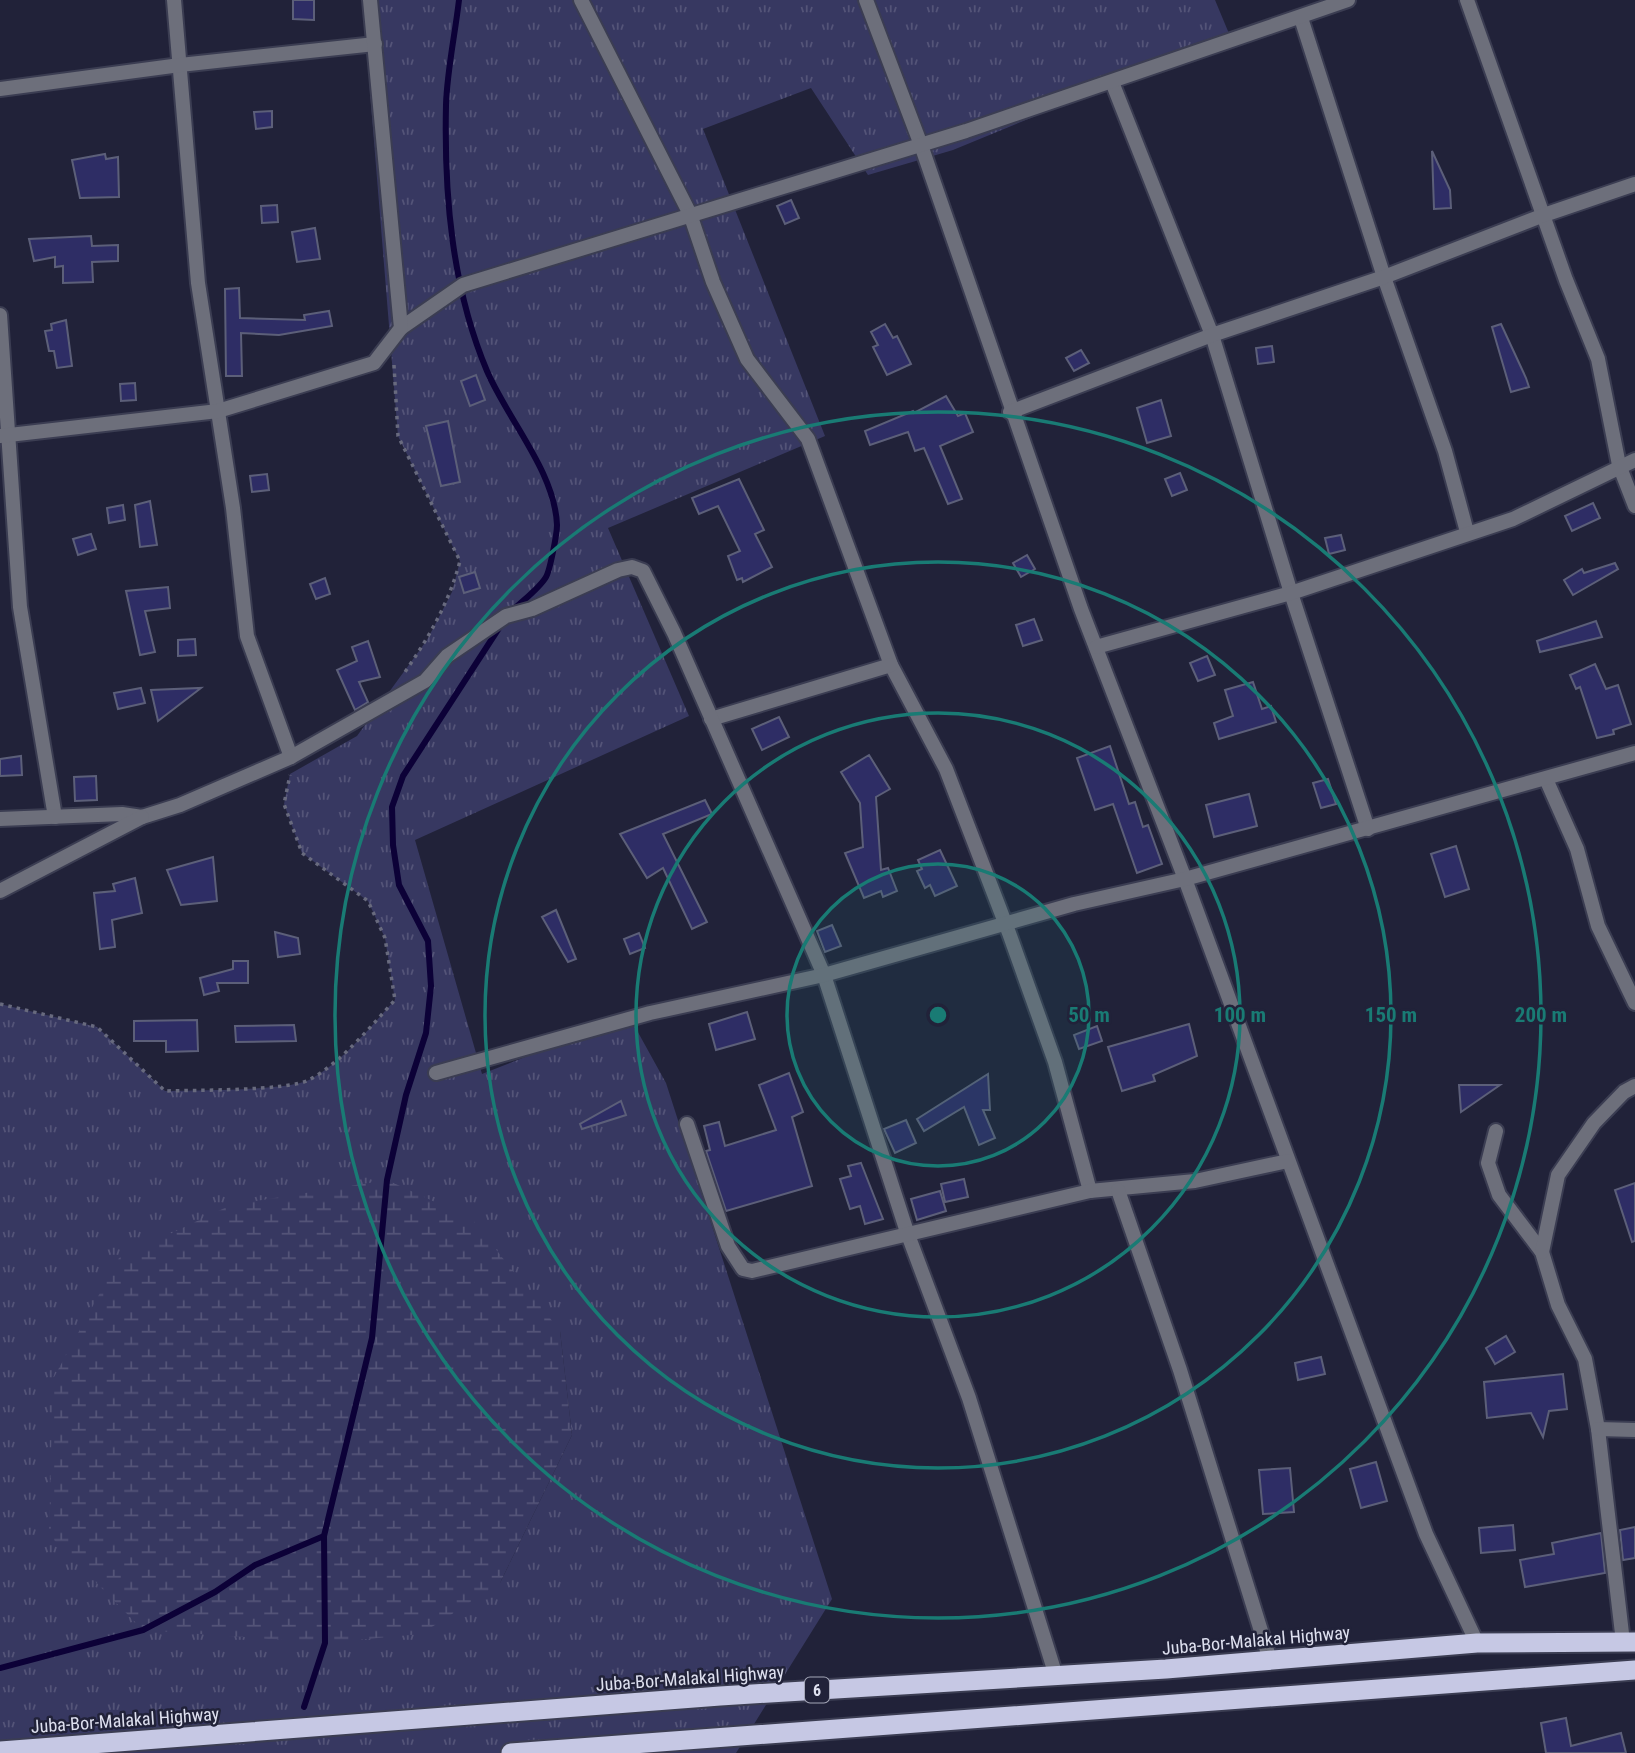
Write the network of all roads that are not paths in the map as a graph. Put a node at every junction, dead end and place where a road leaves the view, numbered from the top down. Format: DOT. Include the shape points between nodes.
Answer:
graph roads {
  1 [pos="174,0"];
  2 [pos="370,0"];
  3 [pos="581,0"];
  4 [pos="866,0"];
  5 [pos="1348,0"];
  6 [pos="1467,0"];
  7 [pos="1301,18"];
  8 [pos="375,44"];
  9 [pos="180,65"];
  10 [pos="1112,82"];
  11 [pos="0,89"];
  12 [pos="921,145"];
  13 [pos="1635,184"];
  14 [pos="690,214"];
  15 [pos="1544,215"];
  16 [pos="1384,277"];
  17 [pos="0,315"];
  18 [pos="401,328"];
  19 [pos="1212,335"];
  20 [pos="218,411"];
  21 [pos="1010,412"];
  22 [pos="4,436"];
  23 [pos="1635,460"];
  24 [pos="1619,465"];
  25 [pos="1635,506"];
  26 [pos="1466,532"];
  27 [pos="1291,593"];
  28 [pos="1096,647"];
  29 [pos="891,665"];
  30 [pos="710,719"];
  31 [pos="1635,752"];
  32 [pos="291,757"];
  33 [pos="1545,779"];
  34 [pos="55,817"];
  35 [pos="142,817"];
  36 [pos="0,819"];
  37 [pos="1368,829"];
  38 [pos="1185,879"];
  39 [pos="0,891"];
  40 [pos="1006,923"];
  41 [pos="824,975"];
  42 [pos="1635,1003"];
  43 [pos="436,1073"];
  44 [pos="1635,1086"];
  45 [pos="687,1125"];
  46 [pos="1496,1132"];
  47 [pos="1289,1161"];
  48 [pos="1118,1189"];
  49 [pos="1090,1191"];
  50 [pos="907,1232"];
  51 [pos="1542,1252"];
  52 [pos="1598,1429"];
  53 [pos="1635,1430"];
  54 [pos="1629,1642"];
  55 [pos="1477,1643"];
  56 [pos="1270,1660"];
  57 [pos="1635,1670"];
  58 [pos="1056,1676"];
  59 [pos="0,1751"];
  60 [pos="511,1753"];
  1 -- 9 [label="street"];
  2 -- 8 [label="street"];
  3 -- 14 [label="street"];
  4 -- 12 [label="street"];
  5 -- 7 [label="street"];
  6 -- 15 [label="street"];
  7 -- 10 [label="street"];
  7 -- 16 [label="street"];
  8 -- 9 [label="street"];
  8 -- 18 [label="street"];
  9 -- 11 [label="street"];
  9 -- 20 [label="street" via="198,284"];
  10 -- 12 [label="street"];
  10 -- 19 [label="street"];
  12 -- 14 [label="street"];
  12 -- 21 [label="street"];
  13 -- 15 [label="street"];
  14 -- 18 [label="street" via="463,285"];
  14 -- 29 [label="street" via="747,359 808,439"];
  15 -- 16 [label="street"];
  15 -- 24 [label="street" via="1598,359"];
  16 -- 19 [label="street"];
  16 -- 26 [label="street" via="1445,451"];
  17 -- 22 [label="street"];
  18 -- 20 [label="street" via="374,363"];
  19 -- 21 [label="street"];
  19 -- 27 [label="street"];
  20 -- 22 [label="street"];
  20 -- 32 [label="street" via="247,636"];
  21 -- 28 [label="street"];
  22 -- 34 [label="street" via="20,607"];
  23 -- 24 [label="street"];
  24 -- 25 [label="street"];
  24 -- 26 [label="street" via="1513,519"];
  26 -- 27 [label="street"];
  27 -- 28 [label="street"];
  27 -- 37 [label="street"];
  28 -- 38 [label="street"];
  29 -- 30 [label="street"];
  29 -- 40 [label="street" via="946,769"];
  30 -- 32 [label="street" via="643,571 632,567 506,616 447,656 425,681"];
  30 -- 41 [label="street"];
  31 -- 33 [label="street"];
  32 -- 35 [label="street"];
  33 -- 37 [label="street"];
  33 -- 42 [label="street" via="1577,849 1598,926"];
  34 -- 35 [label="street"];
  34 -- 36 [label="street"];
  35 -- 39 [label="street"];
  37 -- 38 [label="street"];
  38 -- 40 [label="street"];
  38 -- 47 [label="street"];
  40 -- 41 [label="street"];
  40 -- 49 [label="street" via="1055,1062"];
  41 -- 43 [label="street" via="650,1013"];
  41 -- 50 [label="street"];
  44 -- 51 [label="street" via="1594,1123 1558,1175"];
  45 -- 50 [label="street" via="728,1246 743,1269 762,1269"];
  46 -- 51 [label="street" via="1488,1163 1499,1195"];
  47 -- 48 [label="street" via="1195,1181"];
  47 -- 55 [label="street" via="1426,1534"];
  48 -- 49 [label="street"];
  48 -- 56 [label="street"];
  49 -- 50 [label="street"];
  50 -- 58 [label="street" via="969,1398"];
  51 -- 52 [label="street" via="1558,1305 1585,1359"];
  52 -- 53 [label="street"];
  52 -- 54 [label="street"];
  54 -- 55 [label="highway, Juba-Bor-Malakal Highway / 6"];
  55 -- 56 [label="highway, Juba-Bor-Malakal Highway / 6"];
  56 -- 58 [label="highway, Juba-Bor-Malakal Highway / 6"];
  57 -- 60 [label="highway, 6"];
  58 -- 59 [label="highway, Juba-Bor-Malakal Highway / 6" via="720,1696"];
}
